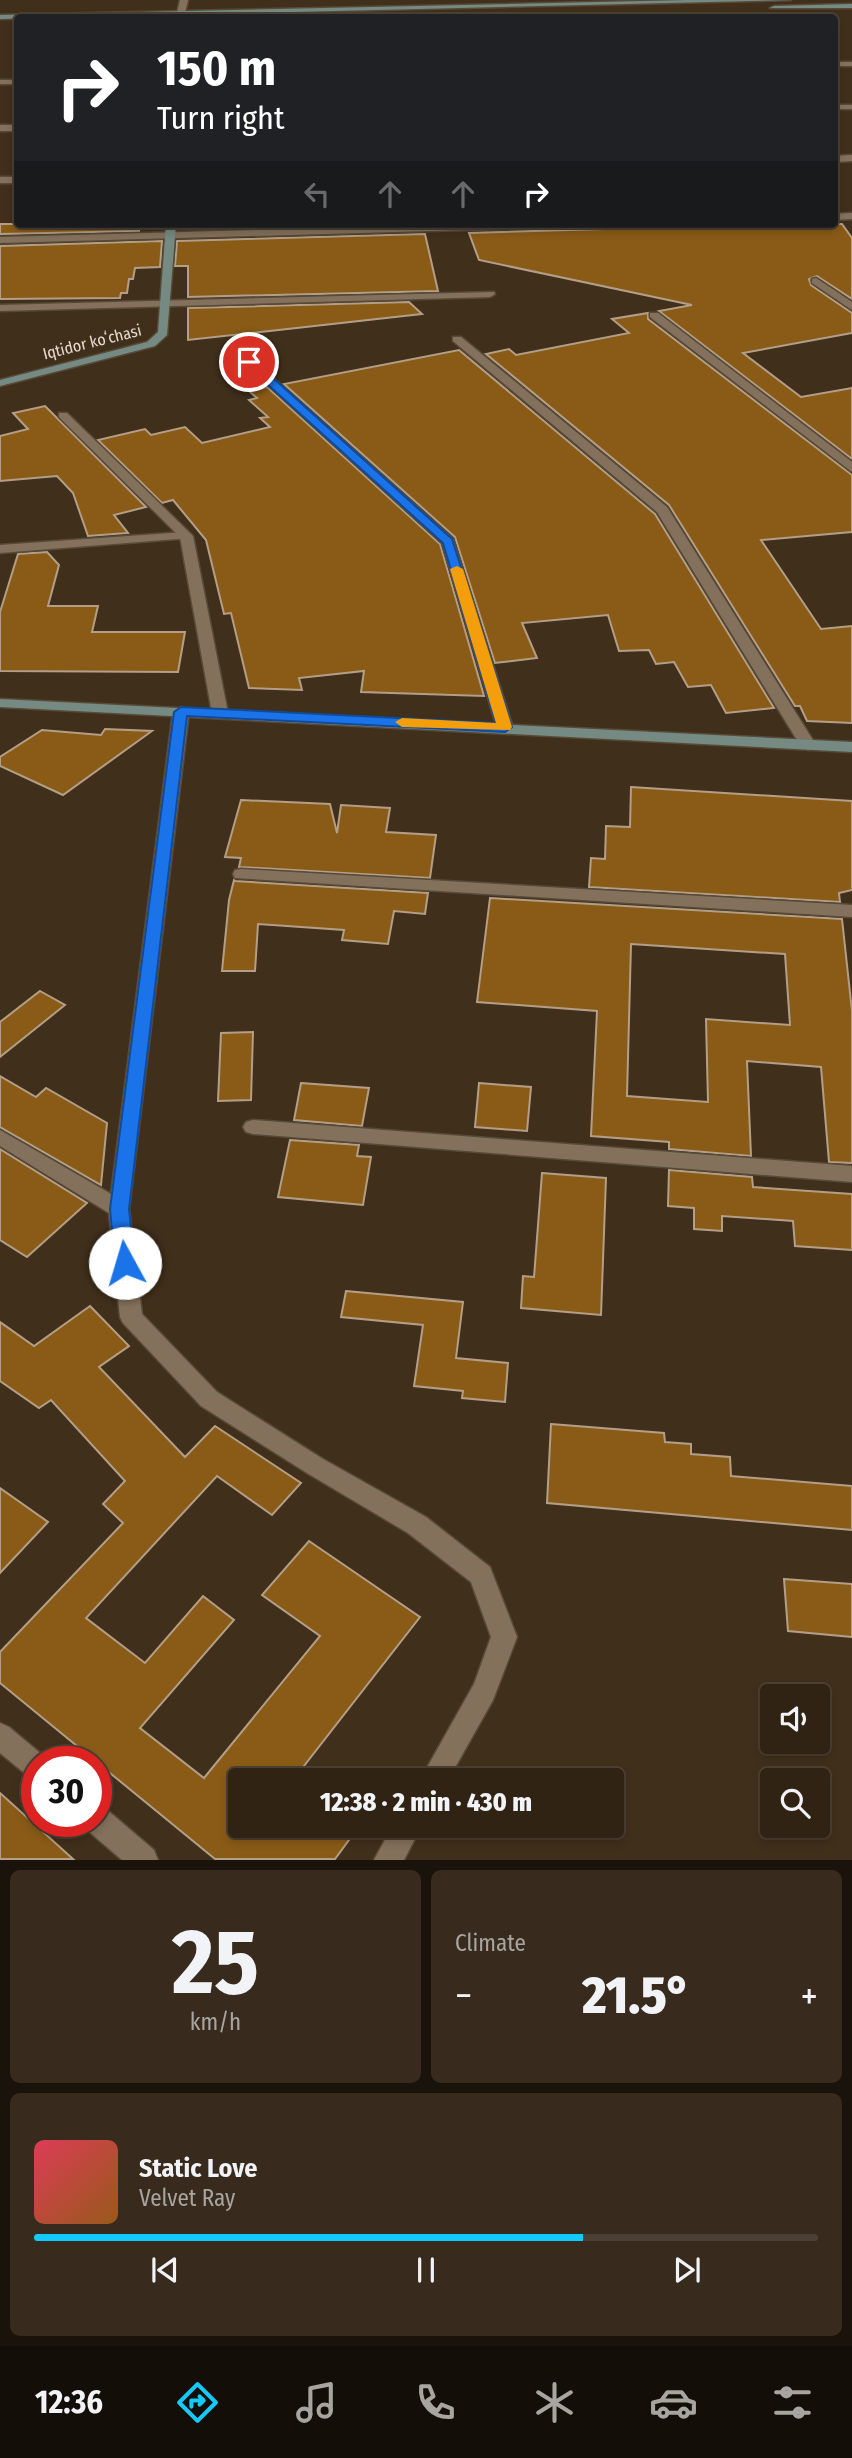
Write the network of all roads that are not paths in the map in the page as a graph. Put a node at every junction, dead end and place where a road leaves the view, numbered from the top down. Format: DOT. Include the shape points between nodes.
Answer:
graph roads {
  1 [pos="787,0"];
  2 [pos="506,3"];
  3 [pos="852,6"];
  4 [pos="369,13"];
  5 [pos="275,14"];
  6 [pos="304,228"];
  7 [pos="170,230"];
  8 [pos="0,240"];
  9 [pos="816,281"];
  10 [pos="490,295"];
  11 [pos="163,303"];
  12 [pos="852,307"];
  13 [pos="0,308"];
  14 [pos="654,315"];
  15 [pos="457,339"];
  16 [pos="249,362"];
  17 [pos="0,383"];
  18 [pos="63,415"];
  19 [pos="852,468"];
  20 [pos="186,536"];
  21 [pos="0,549"];
  22 [pos="0,703"];
  23 [pos="181,712"];
  24 [pos="220,713"];
  25 [pos="505,727"];
  26 [pos="808,745"];
  27 [pos="852,747"];
  28 [pos="241,874"];
  29 [pos="852,911"];
  30 [pos="253,1127"];
  31 [pos="0,1137"];
  32 [pos="852,1174"];
  33 [pos="119,1209"];
  34 [pos="0,1736"];
  35 [pos="21,1754"];
  36 [pos="440,1768"];
  37 [pos="112,1833"];
  38 [pos="401,1838"];
  39 [pos="144,1860"];
  40 [pos="388,1860"];
  1 -- 2 [label="main road"];
  2 -- 4 [label="main road"];
  3 -- 4 [label="main road"];
  4 -- 5 [label="main road"];
  6 -- 7 [label="street"];
  7 -- 8 [label="street"];
  7 -- 11 [label="main road, Iqtidor koʻchasi"];
  9 -- 12 [label="street"];
  10 -- 11 [label="street"];
  11 -- 13 [label="street"];
  11 -- 17 [label="main road, Iqtidor koʻchasi" via="163,333 150,344"];
  14 -- 19 [label="street"];
  15 -- 26 [label="street" via="662,510"];
  16 -- 25 [label="street" via="448,541"];
  18 -- 20 [label="street"];
  20 -- 21 [label="lane"];
  20 -- 24 [label="street"];
  22 -- 23 [label="main road"];
  23 -- 24 [label="main road"];
  23 -- 33 [label="street"];
  24 -- 25 [label="main road"];
  25 -- 26 [label="main road"];
  26 -- 27 [label="main road"];
  28 -- 29 [label="street"];
  30 -- 32 [label="street"];
  31 -- 33 [label="street"];
  33 -- 36 [label="street" via="131,1317 209,1399 417,1525 481,1575 504,1637 484,1691"];
  34 -- 35 [label="street"];
  37 -- 39 [label="street"];
  38 -- 40 [label="street"];
}
